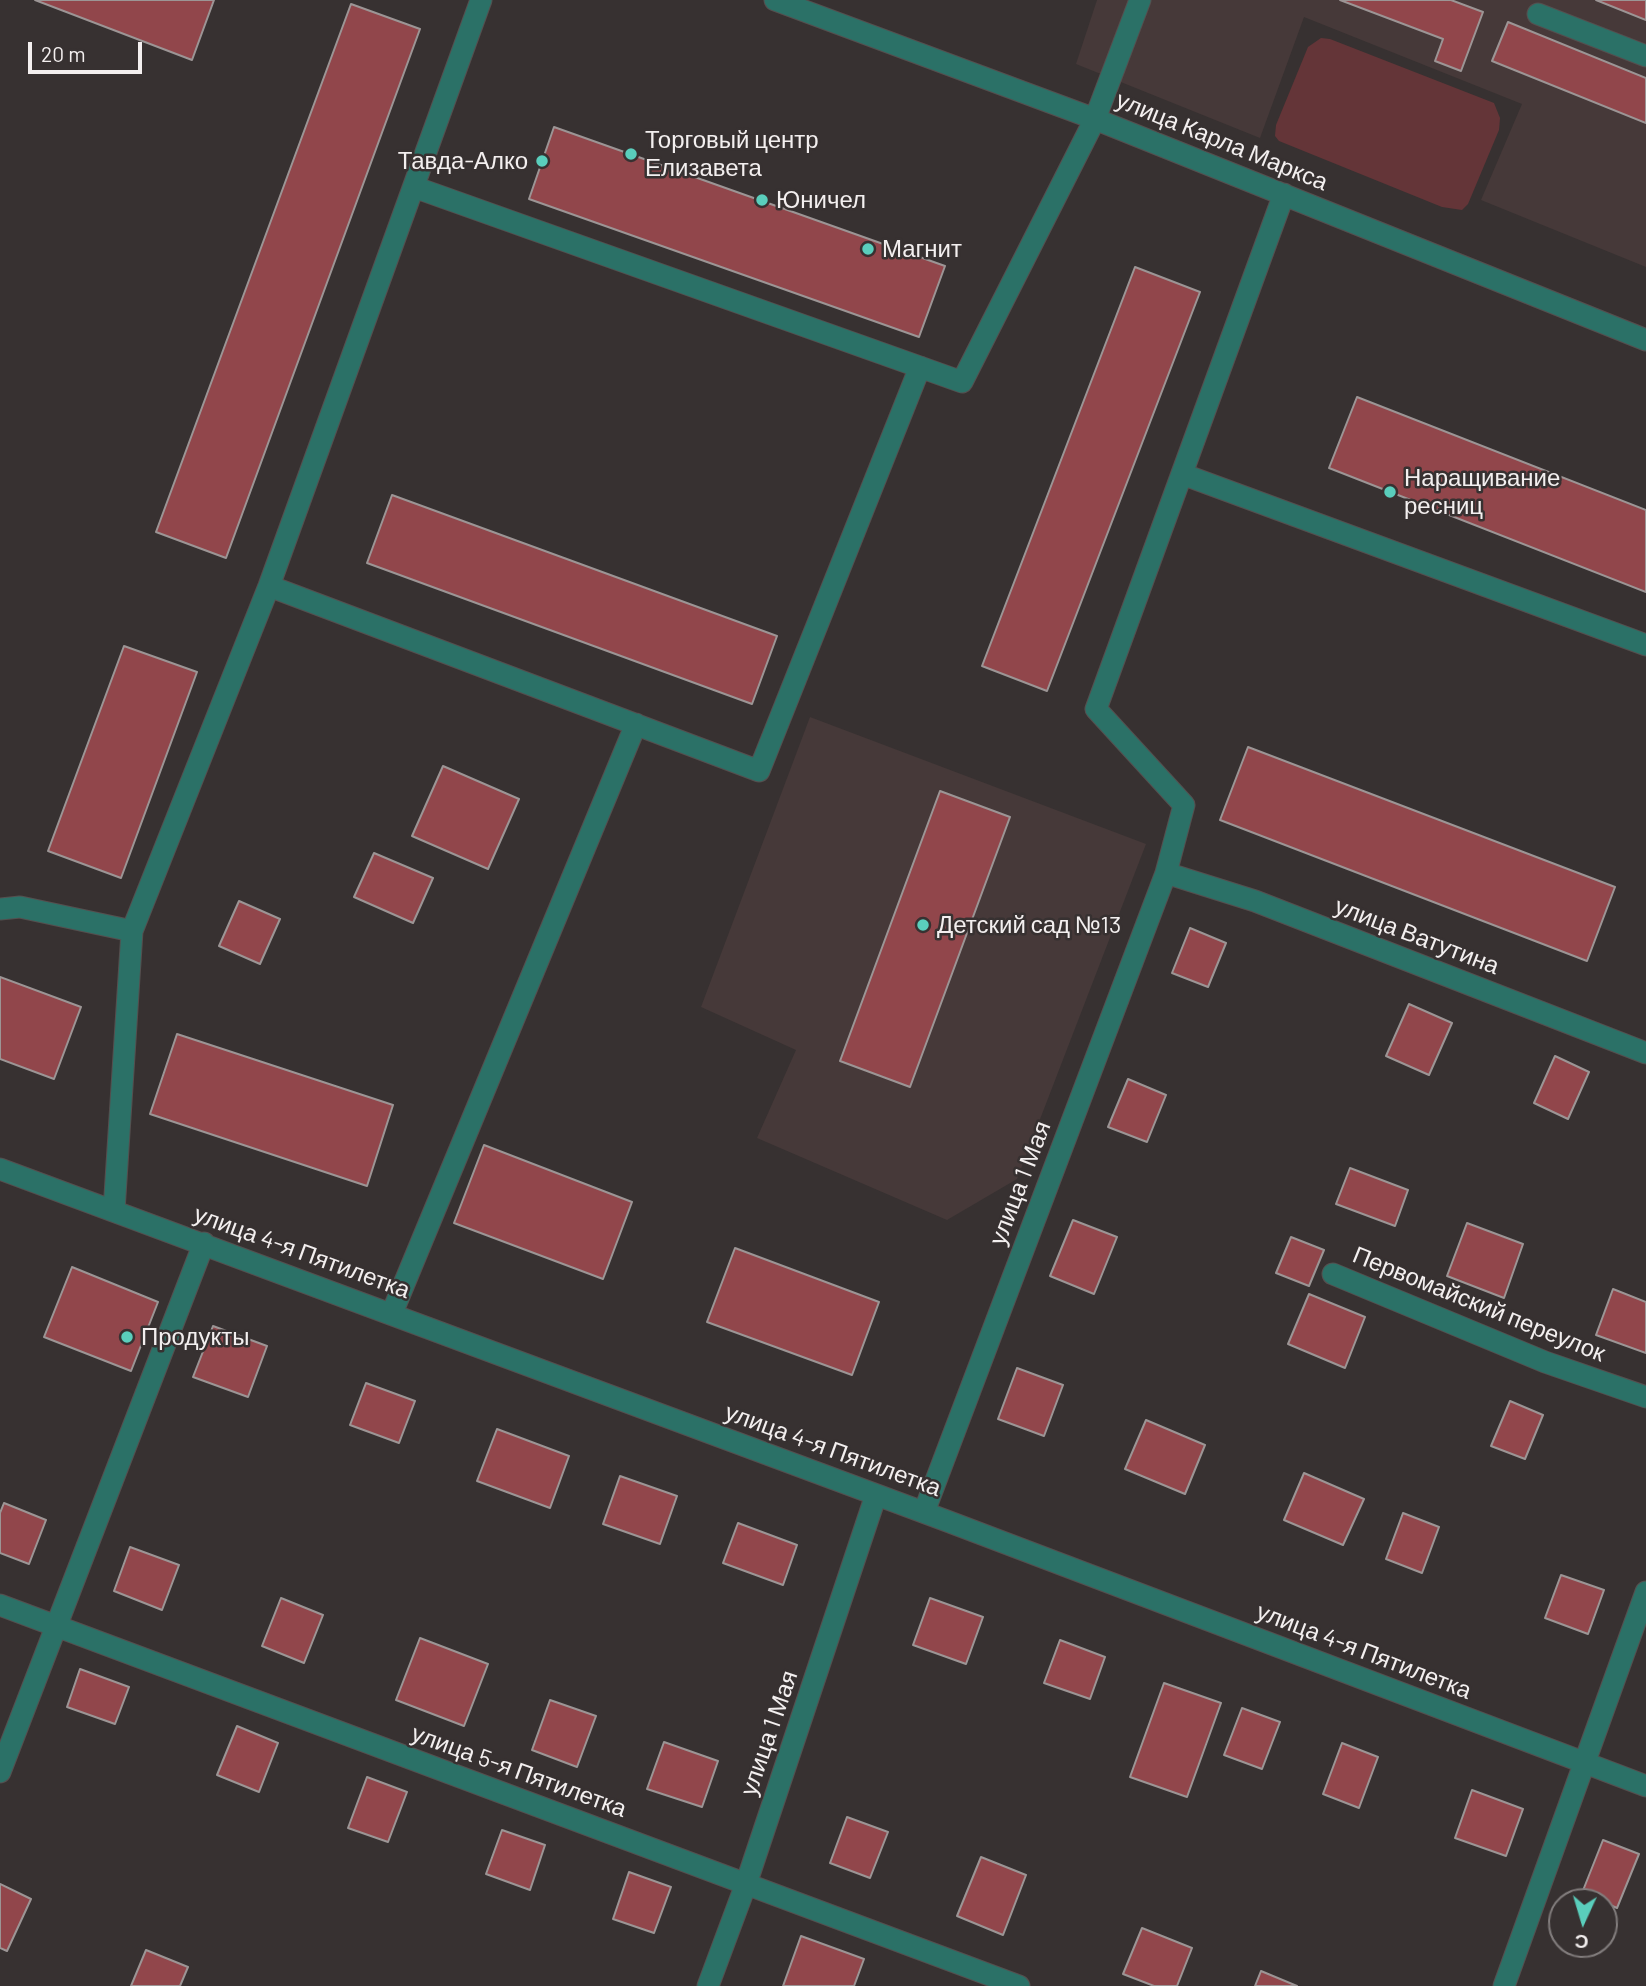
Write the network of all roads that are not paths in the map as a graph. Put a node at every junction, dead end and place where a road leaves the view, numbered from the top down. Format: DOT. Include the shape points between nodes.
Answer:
graph roads {
  1 [pos="481,0"];
  2 [pos="775,0"];
  3 [pos="1140,0"];
  4 [pos="1538,14"];
  5 [pos="1646,57"];
  6 [pos="1095,118"];
  7 [pos="414,187"];
  8 [pos="1284,194"];
  9 [pos="1646,340"];
  10 [pos="920,367"];
  11 [pos="1182,474"];
  12 [pos="269,586"];
  13 [pos="1646,645"];
  14 [pos="636,724"];
  15 [pos="1167,873"];
  16 [pos="0,909"];
  17 [pos="132,931"];
  18 [pos="1646,1053"];
  19 [pos="0,1169"];
  20 [pos="114,1211"];
  21 [pos="204,1243"];
  22 [pos="1333,1274"];
  23 [pos="392,1313"];
  24 [pos="1646,1397"];
  25 [pos="876,1495"];
  26 [pos="923,1512"];
  27 [pos="1646,1592"];
  28 [pos="0,1605"];
  29 [pos="57,1626"];
  30 [pos="1584,1762"];
  31 [pos="0,1772"];
  32 [pos="1646,1786"];
  33 [pos="746,1884"];
  34 [pos="708,1986"];
  35 [pos="1019,1986"];
  36 [pos="1504,1986"];
  1 -- 7 [label="street"];
  2 -- 6 [label="street, улица Карла Маркса"];
  3 -- 6 [label="street"];
  4 -- 5 [label="street"];
  6 -- 8 [label="street, улица Карла Маркса"];
  6 -- 10 [label="street" via="962,382"];
  7 -- 10 [label="street"];
  7 -- 12 [label="street"];
  8 -- 9 [label="street, улица Карла Маркса"];
  8 -- 11 [label="street"];
  10 -- 14 [label="street" via="758,771"];
  11 -- 13 [label="street"];
  11 -- 15 [label="street, улица 1 Мая" via="1096,709 1184,805"];
  12 -- 14 [label="street"];
  12 -- 17 [label="street"];
  14 -- 23 [label="street"];
  15 -- 18 [label="street, улица Ватутина" via="1255,901"];
  15 -- 26 [label="street, улица 1 Мая"];
  16 -- 17 [label="street" via="20,907"];
  17 -- 20 [label="street"];
  19 -- 20 [label="street, улица 4-я Пятилетка"];
  20 -- 21 [label="street, улица 4-я Пятилетка"];
  21 -- 23 [label="street, улица 4-я Пятилетка"];
  21 -- 29 [label="street"];
  22 -- 24 [label="street, Первомайский переулок" via="1545,1362"];
  23 -- 25 [label="street, улица 4-я Пятилетка"];
  25 -- 26 [label="street, улица 4-я Пятилетка"];
  25 -- 33 [label="street, улица 1 Мая"];
  26 -- 30 [label="street, улица 4-я Пятилетка"];
  27 -- 30 [label="street"];
  28 -- 29 [label="street, улица 5-я Пятилетка"];
  29 -- 31 [label="street"];
  29 -- 33 [label="street, улица 5-я Пятилетка"];
  30 -- 32 [label="street, улица 4-я Пятилетка"];
  30 -- 36 [label="street"];
  33 -- 34 [label="street, улица 1 Мая"];
  33 -- 35 [label="street, улица 5-я Пятилетка"];
}
